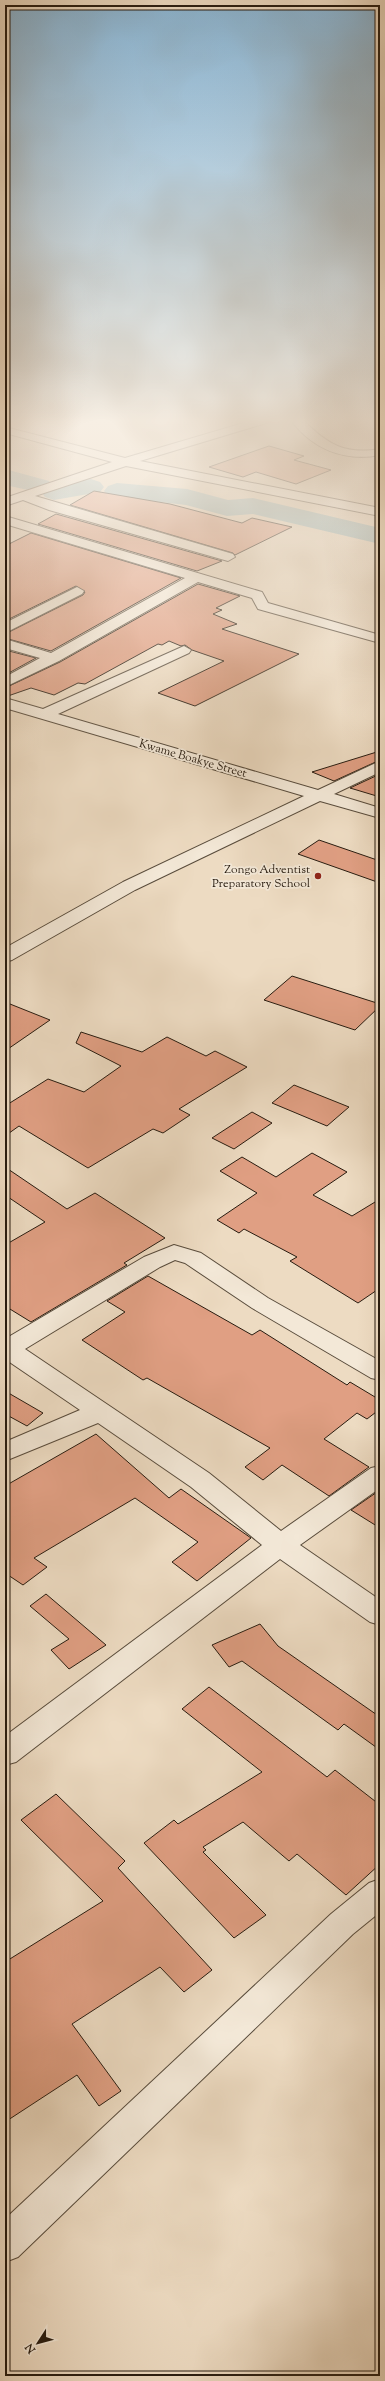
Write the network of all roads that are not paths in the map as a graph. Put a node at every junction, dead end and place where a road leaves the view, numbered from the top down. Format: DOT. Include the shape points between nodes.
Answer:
graph roads {
  1 [pos="39,530"];
  2 [pos="134,530"];
  3 [pos="228,557"];
  4 [pos="197,577"];
  5 [pos="77,591"];
  6 [pos="5,629"];
  7 [pos="380,639"];
  8 [pos="5,643"];
  9 [pos="184,650"];
  10 [pos="54,658"];
  11 [pos="5,683"];
  12 [pos="5,703"];
  13 [pos="45,714"];
  14 [pos="380,766"];
  15 [pos="318,794"];
  16 [pos="380,813"];
  17 [pos="5,956"];
  18 [pos="6,1348"];
  19 [pos="380,1372"];
  20 [pos="100,1412"];
  21 [pos="5,1452"];
  22 [pos="380,1475"];
  23 [pos="280,1545"];
  24 [pos="380,1614"];
  25 [pos="5,1753"];
  26 [pos="380,1893"];
  27 [pos="5,2244"];
  1 -- 4 [label="street"];
  2 -- 3 [label="street"];
  4 -- 7 [label="street" via="257,595 263,606"];
  4 -- 10 [label="street" via="117,619"];
  5 -- 6 [label="street"];
  8 -- 10 [label="street"];
  9 -- 13 [label="street"];
  10 -- 11 [label="street"];
  12 -- 13 [label="street, Kwame Boakye Street"];
  13 -- 15 [label="street, Kwame Boakye Street"];
  14 -- 15 [label="street"];
  15 -- 16 [label="street, Kwame Boakye Street"];
  15 -- 17 [label="street" via="129,886"];
  18 -- 19 [label="street" via="152,1262 174,1252 193,1258 260,1303"];
  18 -- 20 [label="street"];
  20 -- 21 [label="street"];
  20 -- 23 [label="street" via="200,1480"];
  22 -- 23 [label="street"];
  23 -- 24 [label="street"];
  23 -- 25 [label="street"];
  26 -- 27 [label="street" via="342,1924"];
}
